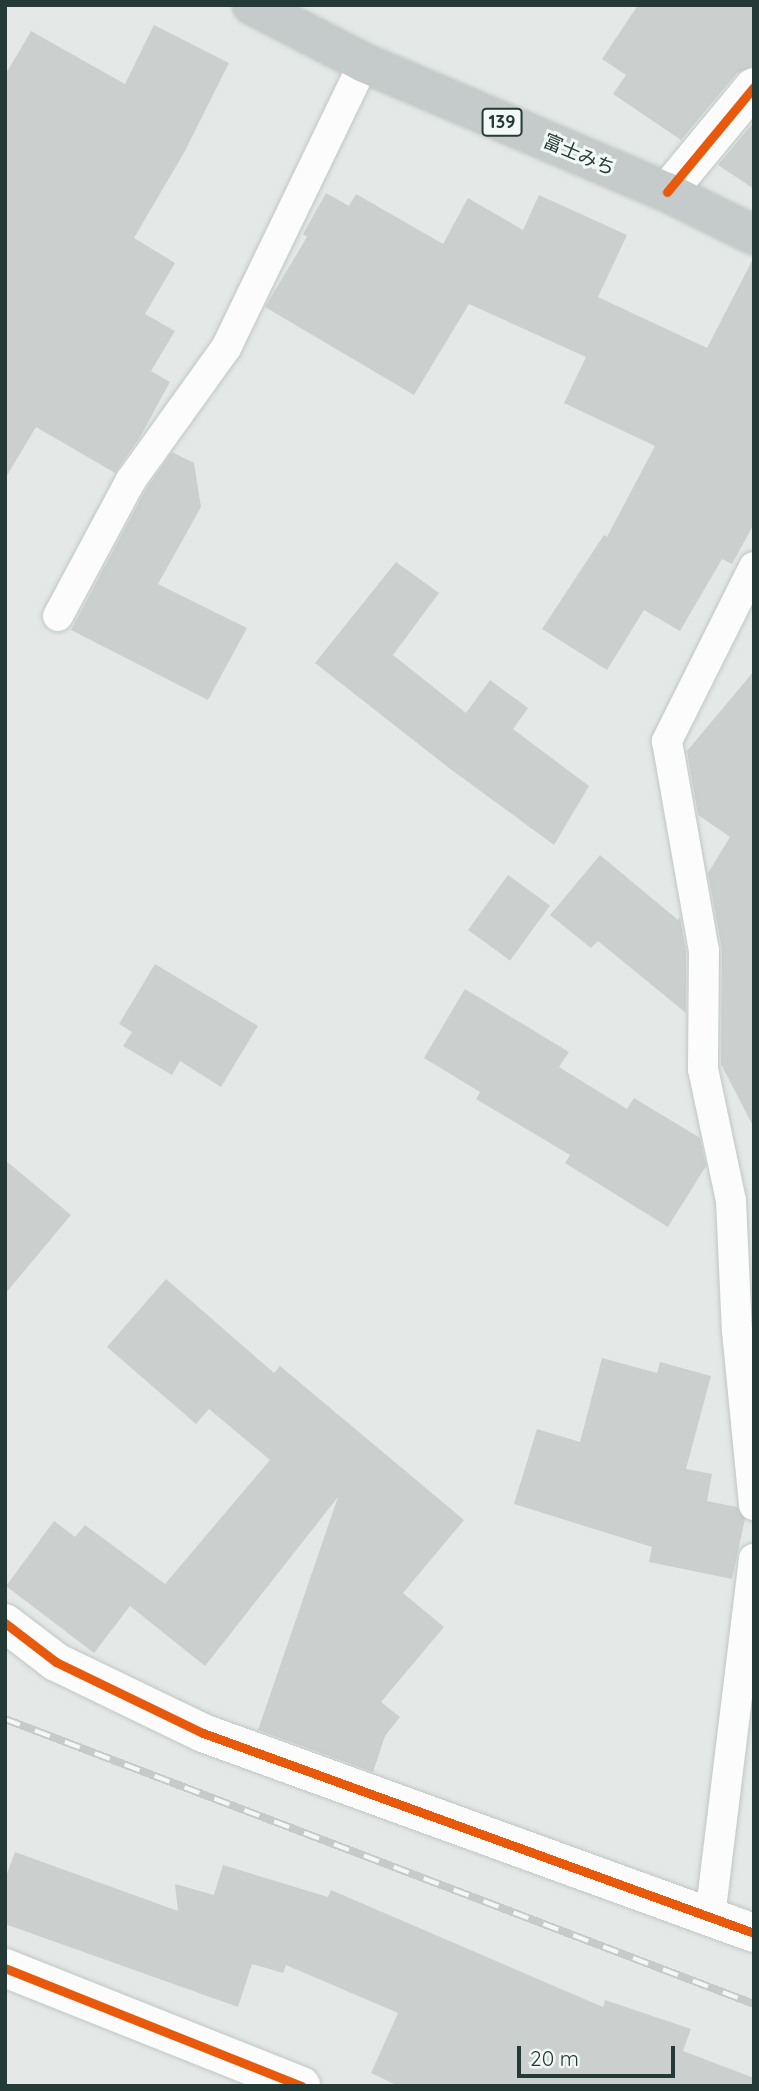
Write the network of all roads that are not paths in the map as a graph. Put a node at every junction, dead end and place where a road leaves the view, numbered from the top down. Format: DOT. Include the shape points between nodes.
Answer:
graph roads {
  1 [pos="252,5"];
  2 [pos="364,64"];
  3 [pos="754,88"];
  4 [pos="667,192"];
  5 [pos="754,235"];
  6 [pos="754,567"];
  7 [pos="58,616"];
  8 [pos="754,1505"];
  9 [pos="754,1559"];
  10 [pos="5,1623"];
  11 [pos="710,1917"];
  12 [pos="754,1933"];
  13 [pos="5,1968"];
  14 [pos="301,2086"];
  1 -- 2 [label="highway, 富士みち / 139"];
  2 -- 4 [label="highway, 富士みち / 139"];
  2 -- 7 [label="lane" via="226,348 131,480"];
  3 -- 4 [label="street"];
  4 -- 5 [label="highway, 富士みち / 139"];
  6 -- 8 [label="lane" via="667,741 704,950 703,1069 731,1201 737,1331"];
  9 -- 11 [label="lane"];
  10 -- 11 [label="street" via="55,1662 203,1733"];
  11 -- 12 [label="street"];
  13 -- 14 [label="street"];
}
